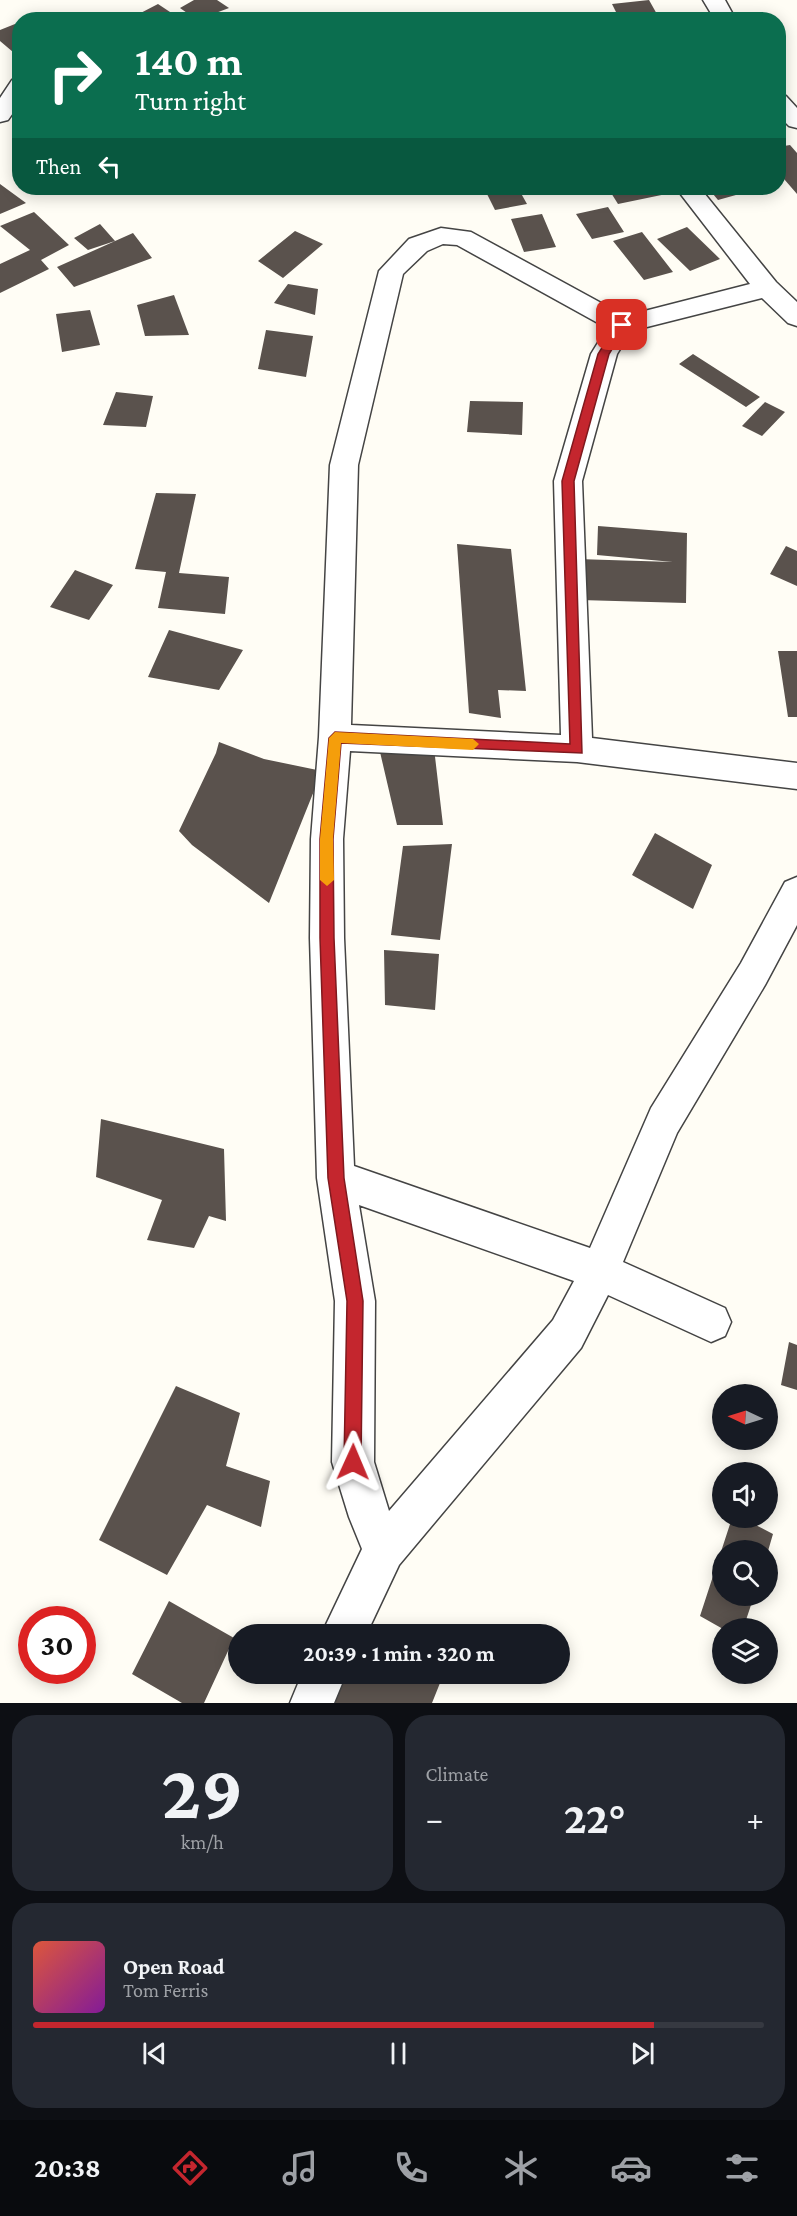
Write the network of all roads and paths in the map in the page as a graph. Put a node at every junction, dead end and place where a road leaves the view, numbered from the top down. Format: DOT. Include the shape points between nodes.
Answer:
graph roads {
  1 [pos="12,97"];
  2 [pos="786,109"];
  3 [pos="0,115"];
  4 [pos="797,121"];
  5 [pos="694,195"];
  6 [pos="767,288"];
  7 [pos="797,317"];
  8 [pos="622,325"];
  9 [pos="335,738"];
  10 [pos="577,749"];
  11 [pos="797,776"];
  12 [pos="797,892"];
  13 [pos="336,1178"];
  14 [pos="600,1271"];
  15 [pos="711,1322"];
  16 [pos="384,1550"];
  17 [pos="348,1624"];
  18 [pos="320,1684"];
  19 [pos="312,1703"];
  1 -- 3 [label="street"];
  2 -- 4 [label="street"];
  5 -- 6 [label="street"];
  6 -- 7 [label="street"];
  6 -- 8 [label="street"];
  8 -- 9 [label="street" via="462,238 441,236 418,245 391,271 344,465"];
  8 -- 10 [label="street" via="604,354 568,481"];
  9 -- 10 [label="street"];
  9 -- 13 [label="street" via="327,839 327,938"];
  10 -- 11 [label="street"];
  12 -- 14 [label="street" via="753,974 663,1120"];
  13 -- 14 [label="street"];
  13 -- 16 [label="street" via="355,1301 353,1462"];
  14 -- 15 [label="street"];
  14 -- 16 [label="street" via="567,1334"];
  16 -- 17 [label="street"];
  18 -- 19 [label="street"];
}
